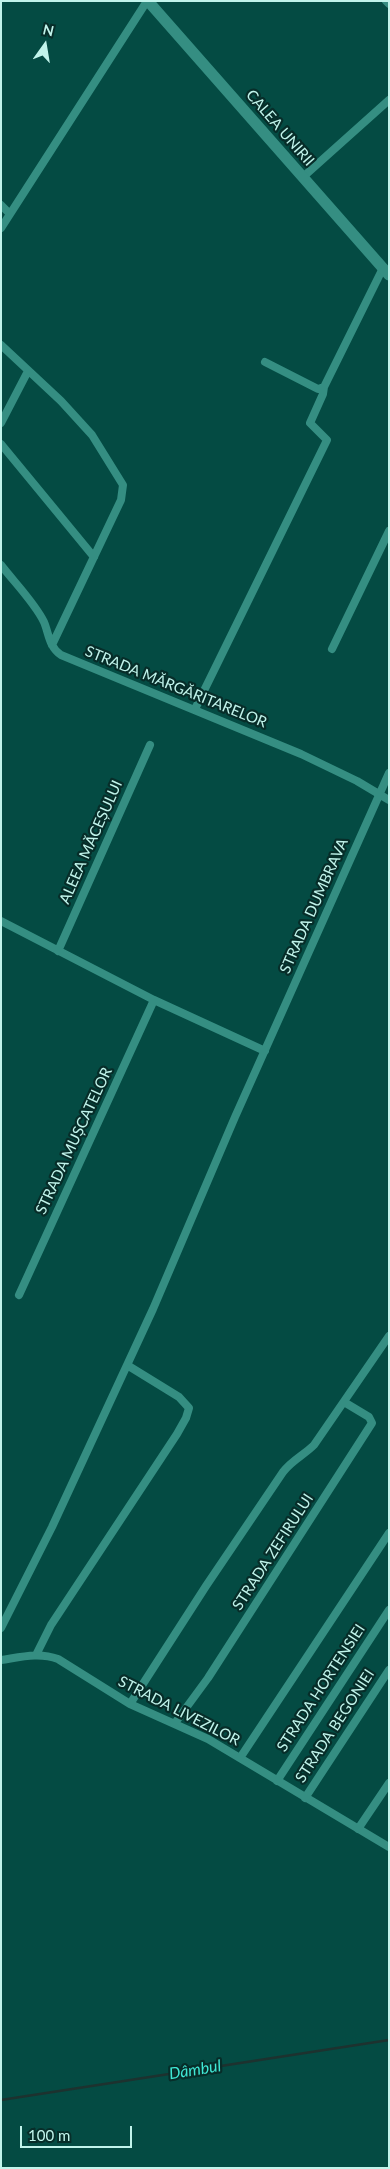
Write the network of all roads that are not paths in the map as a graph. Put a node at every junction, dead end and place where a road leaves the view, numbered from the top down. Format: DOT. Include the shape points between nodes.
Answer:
graph roads {
  1 [pos="147,1"];
  2 [pos="386,1"];
  3 [pos="389,4"];
  4 [pos="389,100"];
  5 [pos="303,177"];
  6 [pos="1,205"];
  7 [pos="10,214"];
  8 [pos="1,228"];
  9 [pos="386,271"];
  10 [pos="1,344"];
  11 [pos="265,362"];
  12 [pos="28,371"];
  13 [pos="324,387"];
  14 [pos="1,423"];
  15 [pos="1,444"];
  16 [pos="389,531"];
  17 [pos="94,557"];
  18 [pos="1,565"];
  19 [pos="52,645"];
  20 [pos="332,648"];
  21 [pos="195,709"];
  22 [pos="150,745"];
  23 [pos="389,773"];
  24 [pos="379,794"];
  25 [pos="389,800"];
  26 [pos="1,921"];
  27 [pos="58,951"];
  28 [pos="154,1000"];
  29 [pos="265,1050"];
  30 [pos="19,1295"];
  31 [pos="389,1336"];
  32 [pos="127,1365"];
  33 [pos="344,1402"];
  34 [pos="389,1532"];
  35 [pos="389,1610"];
  36 [pos="1,1628"];
  37 [pos="36,1655"];
  38 [pos="1,1660"];
  39 [pos="389,1670"];
  40 [pos="130,1704"];
  41 [pos="176,1723"];
  42 [pos="240,1758"];
  43 [pos="277,1781"];
  44 [pos="389,1783"];
  45 [pos="305,1798"];
  46 [pos="358,1829"];
  47 [pos="389,1847"];
  1 -- 5 [label="main road, CALEA UNIRII"];
  1 -- 7 [label="street"];
  2 -- 3 [label="street"];
  4 -- 5 [label="street"];
  5 -- 9 [label="main road, CALEA UNIRII"];
  6 -- 7 [label="street"];
  7 -- 8 [label="street"];
  9 -- 13 [label="street"];
  10 -- 12 [label="street"];
  11 -- 13 [label="street" via="318,389"];
  12 -- 14 [label="street"];
  12 -- 17 [label="street" via="92,435 124,485 121,500"];
  13 -- 21 [label="street" via="310,423 327,440"];
  15 -- 17 [label="street"];
  16 -- 20 [label="street"];
  17 -- 19 [label="street"];
  18 -- 19 [label="street" via="43,621"];
  19 -- 21 [label="street, STRADA MĂRGĂRITARELOR" via="62,655"];
  21 -- 24 [label="street, STRADA MĂRGĂRITARELOR" via="301,754"];
  22 -- 27 [label="street, ALEEA MĂCEȘULUI"];
  23 -- 24 [label="street, STRADA DUMBRAVA"];
  24 -- 25 [label="street, STRADA MĂRGĂRITARELOR"];
  24 -- 29 [label="street, STRADA DUMBRAVA"];
  26 -- 27 [label="street"];
  27 -- 28 [label="street"];
  28 -- 29 [label="street"];
  28 -- 30 [label="street, STRADA MUȘCATELOR"];
  29 -- 32 [label="street, STRADA DUMBRAVA"];
  31 -- 33 [label="street"];
  32 -- 36 [label="street, STRADA DUMBRAVA" via="52,1528"];
  32 -- 37 [label="street" via="179,1398 189,1408 188,1413 51,1625"];
  33 -- 40 [label="street" via="314,1445 289,1463"];
  33 -- 41 [label="street, STRADA ZEFIRULUI" via="369,1417 372,1423"];
  34 -- 42 [label="street"];
  35 -- 43 [label="street, STRADA HORTENSIEI"];
  37 -- 38 [label="street, STRADA LIVEZILOR"];
  37 -- 40 [label="street, STRADA LIVEZILOR" via="58,1659"];
  39 -- 45 [label="street, STRADA BEGONIEI"];
  40 -- 41 [label="street, STRADA LIVEZILOR"];
  41 -- 42 [label="street, STRADA LIVEZILOR"];
  42 -- 43 [label="street, STRADA LIVEZILOR"];
  43 -- 45 [label="street, STRADA LIVEZILOR"];
  44 -- 46 [label="street"];
  45 -- 46 [label="street, STRADA LIVEZILOR"];
  46 -- 47 [label="street, STRADA LIVEZILOR"];
}
